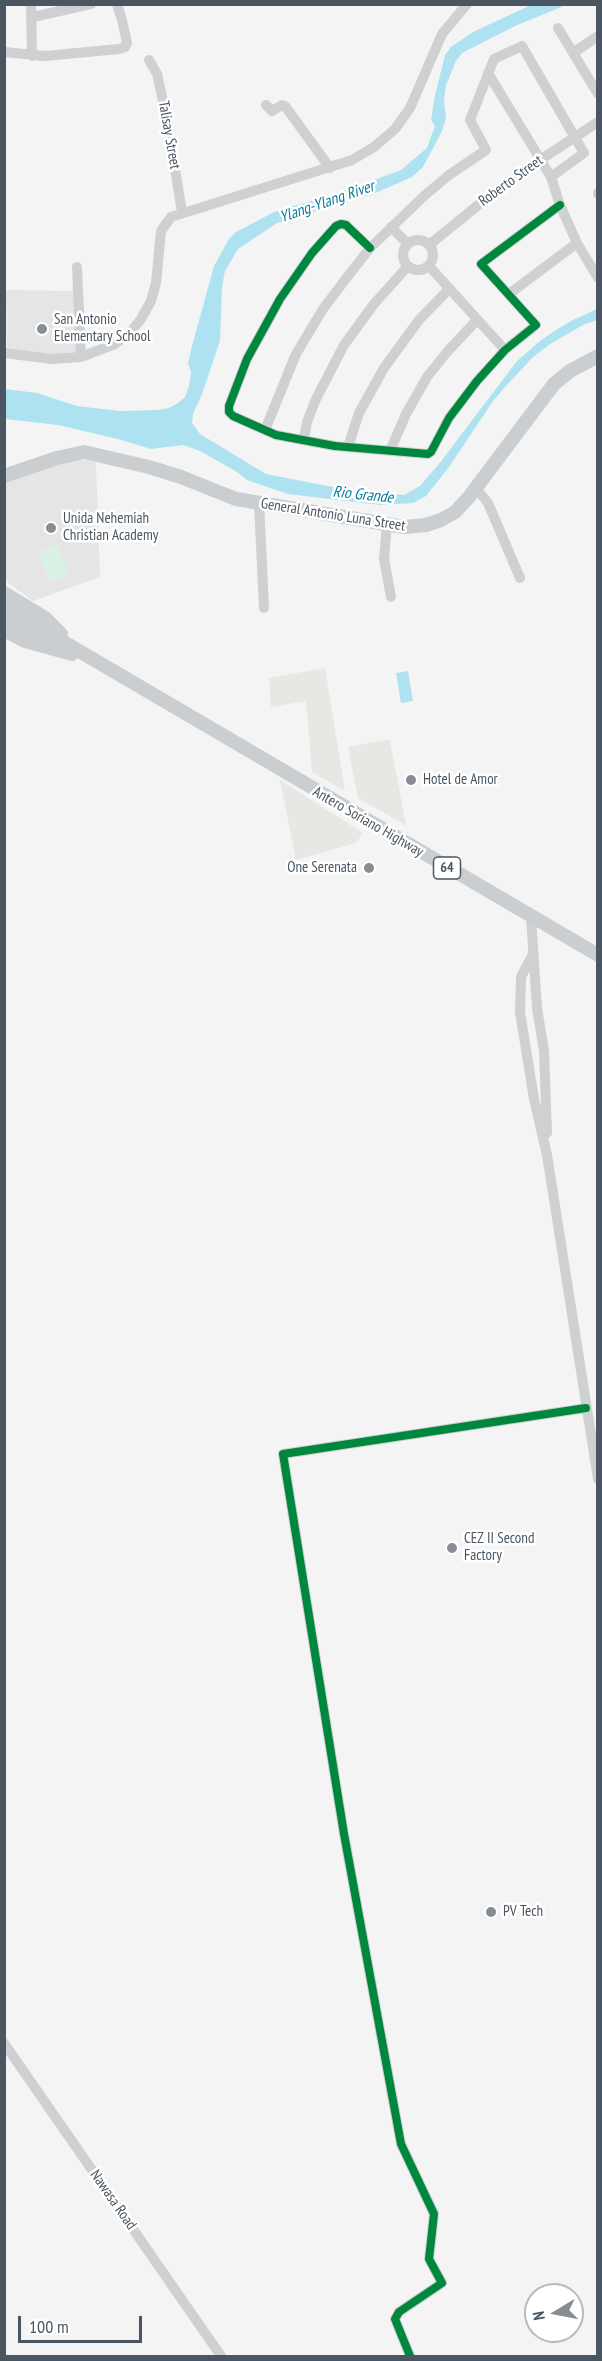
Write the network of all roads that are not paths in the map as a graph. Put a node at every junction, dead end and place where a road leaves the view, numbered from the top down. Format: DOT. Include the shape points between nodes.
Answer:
graph roads {
  1 [pos="31,4"];
  2 [pos="91,4"];
  3 [pos="117,4"];
  4 [pos="467,4"];
  5 [pos="33,17"];
  6 [pos="558,28"];
  7 [pos="597,36"];
  8 [pos="4,52"];
  9 [pos="573,53"];
  10 [pos="32,56"];
  11 [pos="149,60"];
  12 [pos="488,73"];
  13 [pos="594,81"];
  14 [pos="597,94"];
  15 [pos="266,105"];
  16 [pos="597,122"];
  17 [pos="575,137"];
  18 [pos="540,160"];
  19 [pos="330,168"];
  20 [pos="550,177"];
  21 [pos="560,205"];
  22 [pos="182,212"];
  23 [pos="391,227"];
  24 [pos="577,243"];
  25 [pos="408,244"];
  26 [pos="429,245"];
  27 [pos="370,248"];
  28 [pos="408,266"];
  29 [pos="429,266"];
  30 [pos="77,267"];
  31 [pos="597,278"];
  32 [pos="449,289"];
  33 [pos="509,294"];
  34 [pos="477,320"];
  35 [pos="505,350"];
  36 [pos="4,353"];
  37 [pos="597,356"];
  38 [pos="81,357"];
  39 [pos="264,430"];
  40 [pos="304,439"];
  41 [pos="348,447"];
  42 [pos="390,451"];
  43 [pos="4,476"];
  44 [pos="476,488"];
  45 [pos="259,503"];
  46 [pos="387,524"];
  47 [pos="520,578"];
  48 [pos="4,593"];
  49 [pos="392,597"];
  50 [pos="4,607"];
  51 [pos="264,608"];
  52 [pos="4,618"];
  53 [pos="4,630"];
  54 [pos="74,651"];
  55 [pos="531,917"];
  56 [pos="533,954"];
  57 [pos="597,955"];
  58 [pos="546,1155"];
  59 [pos="586,1408"];
  60 [pos="597,1479"];
  61 [pos="5,2044"];
  62 [pos="221,2356"];
  63 [pos="410,2356"];
  1 -- 5 [label="street"];
  2 -- 5 [label="street"];
  3 -- 10 [label="street" via="125,47"];
  4 -- 19 [label="street" via="442,34 410,108 395,129 374,147"];
  5 -- 10 [label="street"];
  6 -- 9 [label="street"];
  7 -- 9 [label="street"];
  8 -- 10 [label="street"];
  9 -- 13 [label="street"];
  11 -- 22 [label="street, Talisay Street" via="157,74"];
  12 -- 17 [label="street" via="494,59 522,46"];
  12 -- 18 [label="street"];
  12 -- 23 [label="street" via="470,120 486,150 449,175"];
  13 -- 14 [label="street"];
  15 -- 19 [label="street" via="272,111 285,106"];
  16 -- 17 [label="street, Roberto Street"];
  17 -- 18 [label="street, Roberto Street"];
  17 -- 20 [label="street" via="584,153"];
  18 -- 20 [label="street"];
  18 -- 26 [label="street, Roberto Street"];
  19 -- 22 [label="street"];
  20 -- 21 [label="street"];
  21 -- 24 [label="street"];
  21 -- 33 [label="street" via="482,264"];
  22 -- 38 [label="street" via="171,217 161,231 156,283 141,319 115,344"];
  23 -- 25 [label="street"];
  23 -- 27 [label="street"];
  24 -- 31 [label="street"];
  24 -- 33 [label="street"];
  25 -- 26 [label="street" via="417,240"];
  25 -- 28 [label="street" via="403,257"];
  26 -- 29 [label="street" via="433,257"];
  27 -- 39 [label="street" via="323,309 296,354"];
  27 -- 39 [label="street" via="346,225 336,226 295,276 263,326 229,412"];
  28 -- 29 [label="street" via="420,270"];
  28 -- 40 [label="street" via="344,345 316,399"];
  29 -- 32 [label="street"];
  30 -- 38 [label="street"];
  32 -- 34 [label="street"];
  32 -- 41 [label="street" via="419,320 384,368 359,413"];
  33 -- 35 [label="street" via="536,325"];
  34 -- 35 [label="street"];
  34 -- 42 [label="street" via="427,377"];
  35 -- 42 [label="street" via="463,398 431,452"];
  36 -- 38 [label="street" via="52,359"];
  37 -- 44 [label="main road, General Antonio Luna Street" via="554,384"];
  39 -- 40 [label="street"];
  40 -- 41 [label="street"];
  41 -- 42 [label="street"];
  43 -- 45 [label="main road, General Antonio Luna Street" via="84,452 150,467 232,498"];
  44 -- 46 [label="main road, General Antonio Luna Street" via="455,512 441,520 415,526"];
  44 -- 47 [label="street" via="488,504"];
  45 -- 46 [label="main road, General Antonio Luna Street"];
  45 -- 51 [label="street"];
  46 -- 49 [label="street" via="384,559"];
  48 -- 54 [label="main road" via="45,618"];
  50 -- 54 [label="main road, Antero Soriano Highway / 64"];
  52 -- 54 [label="main road, Antero Soriano Highway / 64"];
  53 -- 54 [label="main road" via="25,641"];
  54 -- 55 [label="main road, Antero Soriano Highway / 64" via="141,685"];
  55 -- 56 [label="street"];
  55 -- 57 [label="main road, Antero Soriano Highway / 64"];
  56 -- 58 [label="street" via="547,1097"];
  56 -- 58 [label="street" via="521,976 520,1012"];
  58 -- 59 [label="street"];
  59 -- 60 [label="street"];
  59 -- 63 [label="street" via="283,1454 344,1834 400,2138 434,2214 429,2259 442,2283 399,2312 395,2319"];
  61 -- 62 [label="street, Nawasa Road"];
}
